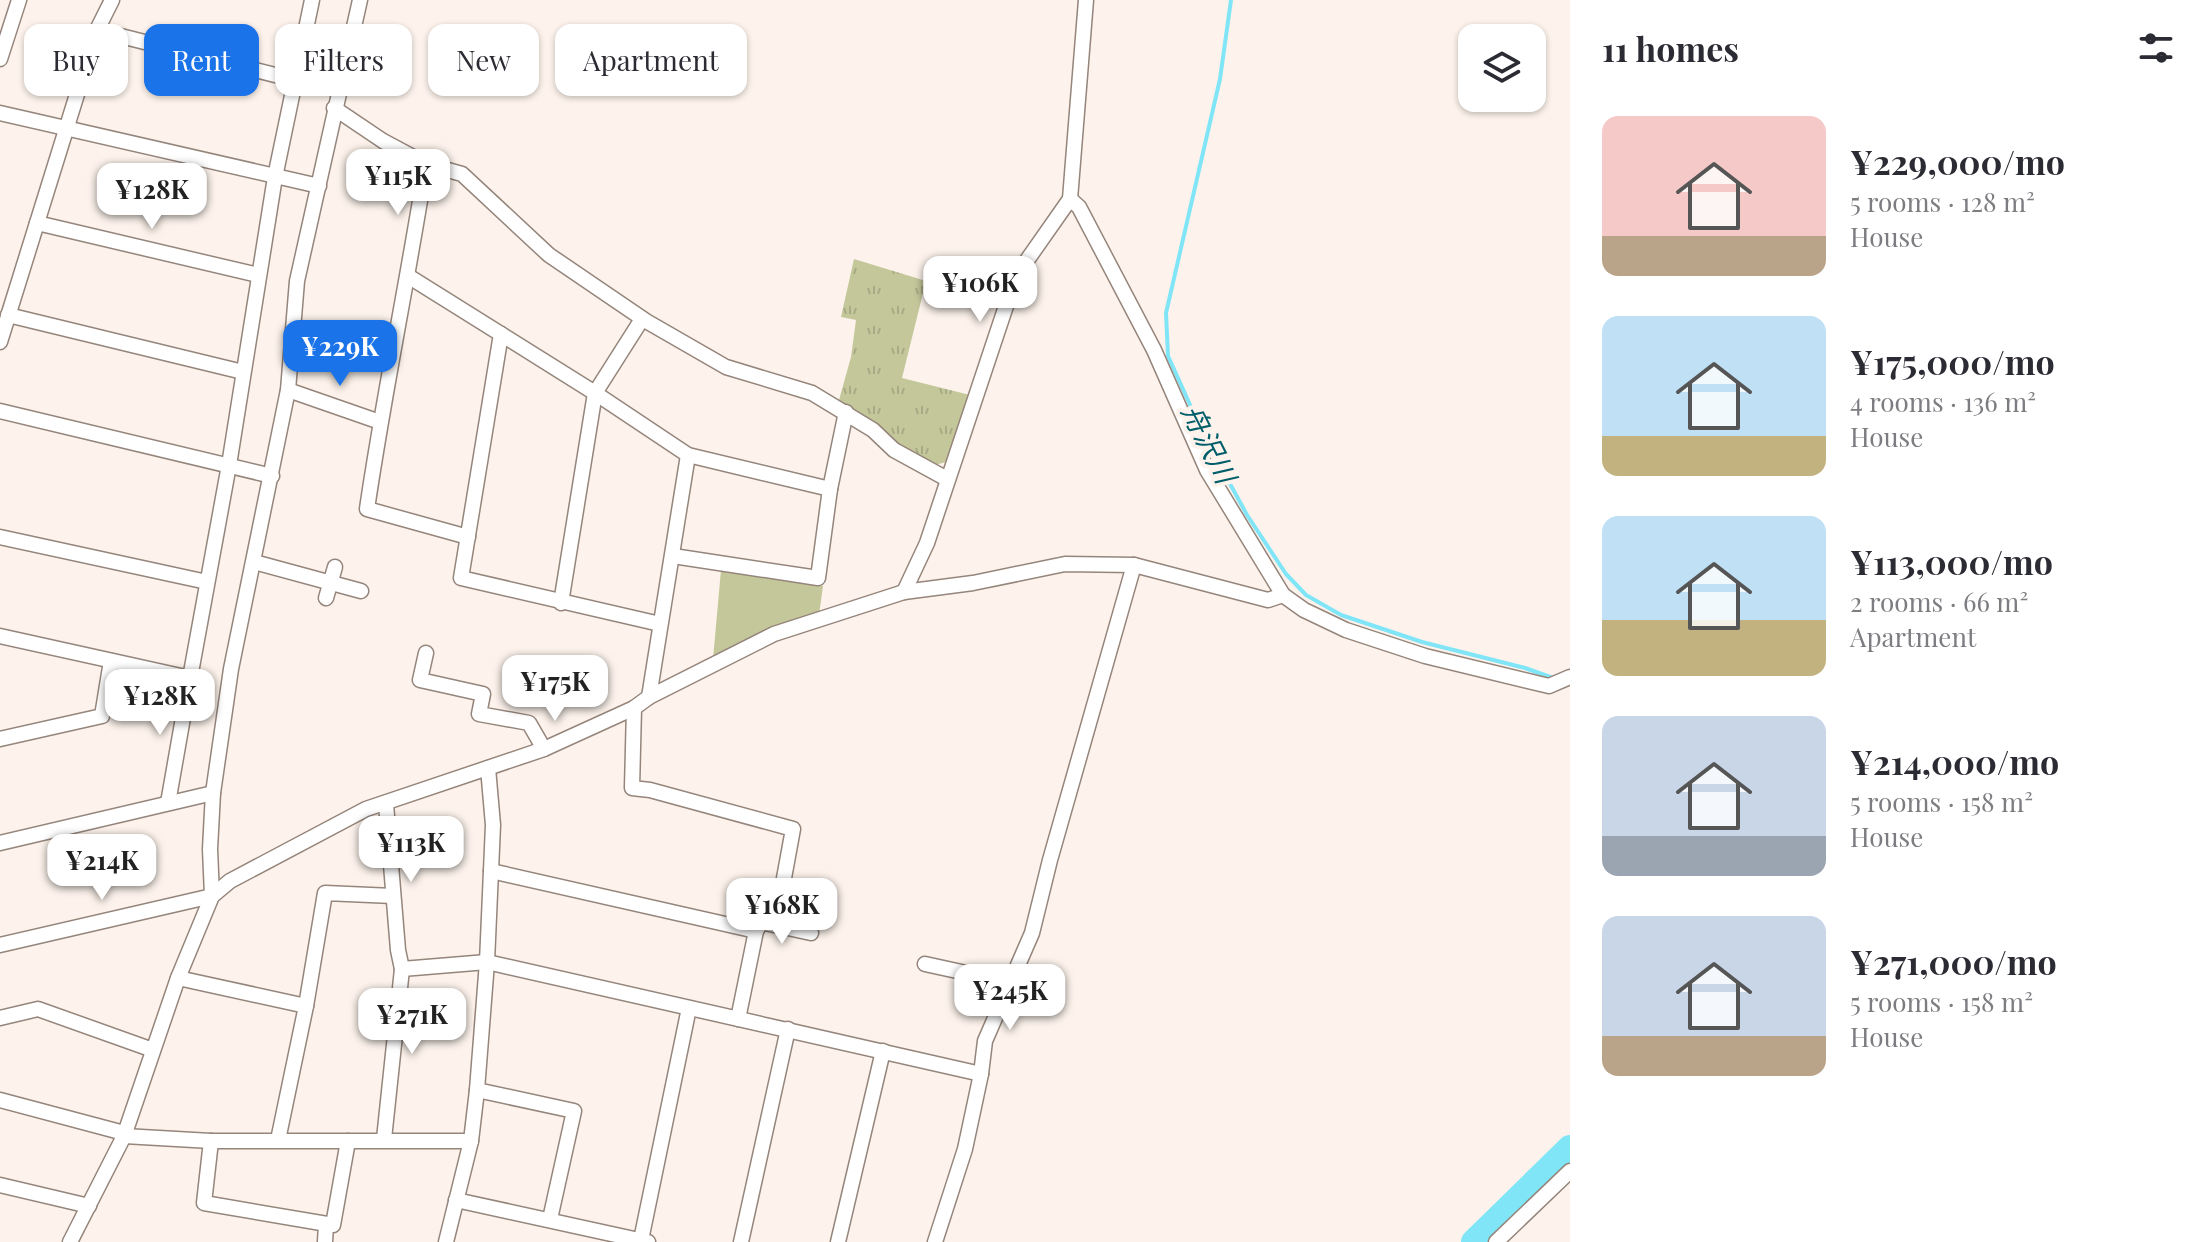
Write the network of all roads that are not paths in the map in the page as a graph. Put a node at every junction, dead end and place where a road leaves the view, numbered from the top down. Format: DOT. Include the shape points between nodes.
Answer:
graph roads {
  1 [pos="19,0"];
  2 [pos="112,0"];
  3 [pos="312,0"];
  4 [pos="360,0"];
  5 [pos="1086,0"];
  6 [pos="100,24"];
  7 [pos="307,24"];
  8 [pos="5,26"];
  9 [pos="128,38"];
  10 [pos="0,59"];
  11 [pos="275,75"];
  12 [pos="76,96"];
  13 [pos="292,96"];
  14 [pos="334,108"];
  15 [pos="0,113"];
  16 [pos="66,128"];
  17 [pos="426,164"];
  18 [pos="275,177"];
  19 [pos="319,186"];
  20 [pos="1070,199"];
  21 [pos="37,223"];
  22 [pos="258,275"];
  23 [pos="408,276"];
  24 [pos="8,315"];
  25 [pos="642,319"];
  26 [pos="501,334"];
  27 [pos="0,342"];
  28 [pos="243,372"];
  29 [pos="288,390"];
  30 [pos="595,393"];
  31 [pos="0,411"];
  32 [pos="846,412"];
  33 [pos="380,422"];
  34 [pos="688,455"];
  35 [pos="229,465"];
  36 [pos="272,476"];
  37 [pos="947,479"];
  38 [pos="830,489"];
  39 [pos="0,537"];
  40 [pos="468,537"];
  41 [pos="673,556"];
  42 [pos="254,562"];
  43 [pos="1134,565"];
  44 [pos="335,567"];
  45 [pos="207,582"];
  46 [pos="330,582"];
  47 [pos="361,591"];
  48 [pos="904,592"];
  49 [pos="1283,595"];
  50 [pos="326,598"];
  51 [pos="561,603"];
  52 [pos="660,624"];
  53 [pos="0,636"];
  54 [pos="426,653"];
  55 [pos="111,661"];
  56 [pos="1570,677"];
  57 [pos="190,678"];
  58 [pos="649,697"];
  59 [pos="634,708"];
  60 [pos="0,739"];
  61 [pos="544,749"];
  62 [pos="488,768"];
  63 [pos="213,793"];
  64 [pos="168,803"];
  65 [pos="386,804"];
  66 [pos="0,843"];
  67 [pos="491,871"];
  68 [pos="212,896"];
  69 [pos="393,896"];
  70 [pos="759,926"];
  71 [pos="811,933"];
  72 [pos="0,945"];
  73 [pos="487,962"];
  74 [pos="925,964"];
  75 [pos="402,969"];
  76 [pos="178,978"];
  77 [pos="1012,983"];
  78 [pos="306,1006"];
  79 [pos="689,1008"];
  80 [pos="0,1018"];
  81 [pos="738,1019"];
  82 [pos="788,1029"];
  83 [pos="153,1050"];
  84 [pos="883,1051"];
  85 [pos="981,1074"];
  86 [pos="477,1090"];
  87 [pos="0,1100"];
  88 [pos="124,1135"];
  89 [pos="384,1139"];
  90 [pos="278,1140"];
  91 [pos="211,1141"];
  92 [pos="348,1141"];
  93 [pos="471,1141"];
  94 [pos="1570,1171"];
  95 [pos="0,1185"];
  96 [pos="456,1200"];
  97 [pos="89,1206"];
  98 [pos="550,1219"];
  99 [pos="326,1224"];
  100 [pos="589,1235"];
  101 [pos="645,1241"];
  102 [pos="70,1242"];
  103 [pos="325,1242"];
  104 [pos="446,1242"];
  105 [pos="741,1242"];
  106 [pos="838,1242"];
  107 [pos="935,1242"];
  108 [pos="1496,1242"];
  1 -- 8 [label="street"];
  2 -- 6 [label="street"];
  3 -- 7 [label="street"];
  4 -- 14 [label="street"];
  5 -- 20 [label="street"];
  8 -- 10 [label="street"];
  9 -- 11 [label="street"];
  12 -- 16 [label="street"];
  13 -- 18 [label="street"];
  14 -- 17 [label="street"];
  14 -- 19 [label="street"];
  15 -- 16 [label="street"];
  16 -- 18 [label="street"];
  16 -- 21 [label="street"];
  17 -- 23 [label="street"];
  17 -- 25 [label="street" via="462,174 549,255"];
  18 -- 19 [label="street"];
  18 -- 22 [label="street"];
  19 -- 29 [label="street" via="297,281"];
  20 -- 37 [label="street" via="1016,276"];
  20 -- 49 [label="street" via="1154,350 1207,470"];
  21 -- 22 [label="street"];
  21 -- 24 [label="street"];
  22 -- 28 [label="street"];
  23 -- 26 [label="street"];
  23 -- 33 [label="street"];
  24 -- 27 [label="street"];
  24 -- 28 [label="street"];
  25 -- 30 [label="street"];
  25 -- 32 [label="street" via="726,367 812,393"];
  26 -- 30 [label="street"];
  26 -- 40 [label="street"];
  28 -- 35 [label="street"];
  29 -- 33 [label="street"];
  29 -- 36 [label="street"];
  30 -- 34 [label="street"];
  30 -- 51 [label="street"];
  31 -- 35 [label="street"];
  32 -- 37 [label="street" via="894,450"];
  32 -- 38 [label="street"];
  33 -- 40 [label="street" via="367,509"];
  34 -- 38 [label="street"];
  34 -- 41 [label="street"];
  35 -- 36 [label="street"];
  35 -- 45 [label="street"];
  36 -- 42 [label="street"];
  37 -- 48 [label="street" via="927,543"];
  38 -- 41 [label="street" via="818,578"];
  39 -- 45 [label="street"];
  40 -- 51 [label="street" via="461,578"];
  41 -- 52 [label="street"];
  42 -- 46 [label="street"];
  42 -- 63 [label="street"];
  43 -- 48 [label="street" via="1065,564"];
  43 -- 49 [label="street" via="1268,600"];
  43 -- 77 [label="street" via="1032,933"];
  44 -- 46 [label="street"];
  45 -- 57 [label="street"];
  46 -- 47 [label="street"];
  46 -- 50 [label="street"];
  48 -- 58 [label="street" via="774,634"];
  49 -- 56 [label="street" via="1346,630 1425,656 1549,686"];
  51 -- 52 [label="street"];
  52 -- 58 [label="street"];
  53 -- 55 [label="street"];
  54 -- 61 [label="street" via="420,680 483,694 479,714 529,723"];
  55 -- 57 [label="street"];
  55 -- 60 [label="street" via="102,716"];
  57 -- 64 [label="street"];
  58 -- 59 [label="street"];
  59 -- 61 [label="street"];
  59 -- 70 [label="street" via="632,788 793,829 782,889"];
  61 -- 62 [label="street"];
  62 -- 65 [label="street"];
  62 -- 67 [label="street"];
  63 -- 64 [label="street"];
  63 -- 68 [label="street"];
  64 -- 66 [label="street"];
  65 -- 68 [label="street" via="284,851"];
  65 -- 69 [label="street"];
  67 -- 70 [label="street"];
  67 -- 73 [label="street"];
  68 -- 72 [label="street"];
  68 -- 76 [label="street"];
  69 -- 75 [label="street"];
  69 -- 78 [label="street" via="325,893"];
  70 -- 71 [label="street"];
  70 -- 81 [label="street"];
  73 -- 75 [label="street"];
  73 -- 79 [label="street"];
  73 -- 86 [label="street"];
  74 -- 77 [label="street"];
  75 -- 89 [label="street"];
  76 -- 78 [label="street"];
  76 -- 83 [label="street"];
  77 -- 85 [label="street" via="985,1041"];
  78 -- 90 [label="street"];
  79 -- 81 [label="street"];
  79 -- 101 [label="street"];
  80 -- 83 [label="street" via="38,1009"];
  81 -- 82 [label="street"];
  82 -- 84 [label="street"];
  82 -- 105 [label="street"];
  83 -- 88 [label="street"];
  84 -- 85 [label="street"];
  84 -- 106 [label="street"];
  85 -- 107 [label="street" via="965,1149"];
  86 -- 93 [label="street"];
  86 -- 98 [label="street" via="574,1111"];
  87 -- 88 [label="street"];
  88 -- 91 [label="street"];
  88 -- 97 [label="street"];
  89 -- 92 [label="street"];
  89 -- 93 [label="street"];
  90 -- 91 [label="street"];
  90 -- 92 [label="street"];
  91 -- 99 [label="street" via="204,1203"];
  92 -- 99 [label="street" via="333,1225"];
  93 -- 96 [label="street"];
  94 -- 108 [label="street"];
  95 -- 97 [label="street"];
  96 -- 98 [label="street"];
  96 -- 104 [label="street"];
  97 -- 102 [label="street"];
  98 -- 100 [label="street"];
  99 -- 103 [label="street"];
  100 -- 101 [label="street"];
}
